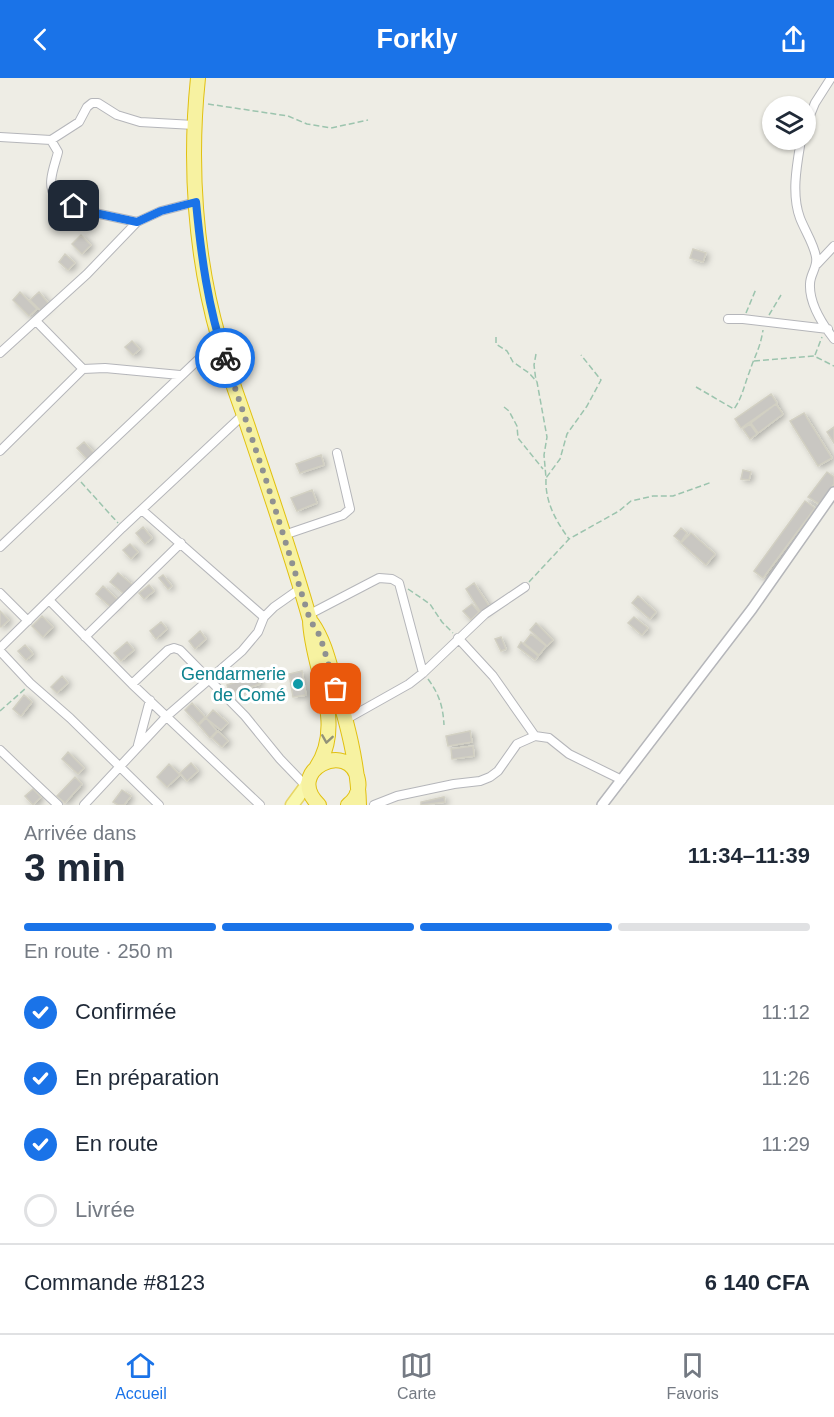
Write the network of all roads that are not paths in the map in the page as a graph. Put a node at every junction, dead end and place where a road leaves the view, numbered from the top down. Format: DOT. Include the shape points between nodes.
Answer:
graph roads {
  1 [pos="198,78"];
  2 [pos="831,78"];
  3 [pos="816,101"];
  4 [pos="194,125"];
  5 [pos="0,137"];
  6 [pos="51,140"];
  7 [pos="800,150"];
  8 [pos="196,202"];
  9 [pos="137,222"];
  10 [pos="834,246"];
  11 [pos="817,264"];
  12 [pos="728,319"];
  13 [pos="36,321"];
  14 [pos="830,329"];
  15 [pos="834,339"];
  16 [pos="219,340"];
  17 [pos="0,353"];
  18 [pos="83,369"];
  19 [pos="180,375"];
  20 [pos="244,414"];
  21 [pos="0,451"];
  22 [pos="336,453"];
  23 [pos="834,492"];
  24 [pos="142,510"];
  25 [pos="284,535"];
  26 [pos="181,543"];
  27 [pos="0,547"];
  28 [pos="525,587"];
  29 [pos="301,588"];
  30 [pos="0,593"];
  31 [pos="49,600"];
  32 [pos="264,617"];
  33 [pos="309,617"];
  34 [pos="28,621"];
  35 [pos="85,637"];
  36 [pos="458,638"];
  37 [pos="0,650"];
  38 [pos="423,673"];
  39 [pos="210,679"];
  40 [pos="132,684"];
  41 [pos="150,700"];
  42 [pos="167,716"];
  43 [pos="345,720"];
  44 [pos="535,736"];
  45 [pos="137,746"];
  46 [pos="0,750"];
  47 [pos="119,768"];
  48 [pos="314,770"];
  49 [pos="622,780"];
  50 [pos="358,782"];
  51 [pos="306,786"];
  52 [pos="58,805"];
  53 [pos="84,805"];
  54 [pos="159,805"];
  55 [pos="260,805"];
  56 [pos="292,805"];
  57 [pos="319,805"];
  58 [pos="348,805"];
  59 [pos="359,805"];
  60 [pos="374,805"];
  61 [pos="602,805"];
  1 -- 4 [label="highway"];
  2 -- 3 [label="street"];
  4 -- 6 [label="street" via="140,122 92,103 79,122"];
  4 -- 8 [label="highway"];
  5 -- 6 [label="street"];
  6 -- 9 [label="street" via="58,152 51,183 55,196 95,213"];
  7 -- 11 [label="street" via="796,202"];
  8 -- 9 [label="street"];
  8 -- 16 [label="highway" via="204,269"];
  9 -- 13 [label="street"];
  10 -- 11 [label="street"];
  11 -- 14 [label="street" via="810,296"];
  12 -- 14 [label="street"];
  13 -- 17 [label="street"];
  13 -- 18 [label="street"];
  14 -- 15 [label="street"];
  16 -- 19 [label="street"];
  16 -- 20 [label="highway"];
  18 -- 19 [label="street"];
  18 -- 21 [label="street"];
  19 -- 27 [label="street"];
  20 -- 24 [label="street"];
  20 -- 25 [label="highway"];
  22 -- 25 [label="street" via="350,508 343,515"];
  23 -- 49 [label="street" via="752,609"];
  24 -- 26 [label="street"];
  24 -- 31 [label="street"];
  25 -- 29 [label="highway"];
  26 -- 32 [label="street"];
  26 -- 35 [label="street"];
  28 -- 36 [label="street"];
  29 -- 32 [label="street"];
  29 -- 33 [label="highway"];
  30 -- 34 [label="street"];
  31 -- 34 [label="street"];
  31 -- 35 [label="street"];
  32 -- 39 [label="street" via="251,641"];
  33 -- 38 [label="street" via="379,578 392,579 399,583"];
  33 -- 43 [label="highway" via="320,636"];
  33 -- 48 [label="highway, one-way" via="329,715 324,756"];
  34 -- 37 [label="street"];
  35 -- 40 [label="street"];
  36 -- 38 [label="street"];
  36 -- 44 [label="street" via="493,676"];
  37 -- 47 [label="street"];
  38 -- 43 [label="street"];
  39 -- 40 [label="street" via="174,648"];
  39 -- 42 [label="street"];
  39 -- 51 [label="street"];
  40 -- 41 [label="street"];
  41 -- 42 [label="street"];
  41 -- 45 [label="street"];
  42 -- 45 [label="street"];
  42 -- 55 [label="street"];
  43 -- 50 [label="highway"];
  44 -- 49 [label="street" via="549,738 577,758"];
  44 -- 60 [label="street" via="517,744 498,771 480,781 415,791"];
  45 -- 47 [label="street"];
  46 -- 52 [label="street"];
  47 -- 53 [label="street"];
  47 -- 54 [label="street"];
  48 -- 50 [label="highway" via="328,761 341,761 353,768"];
  48 -- 51 [label="main road"];
  48 -- 57 [label="highway" via="310,793"];
  49 -- 61 [label="street"];
  50 -- 58 [label="highway" via="356,796"];
  50 -- 59 [label="highway"];
  51 -- 56 [label="main road"];
}
